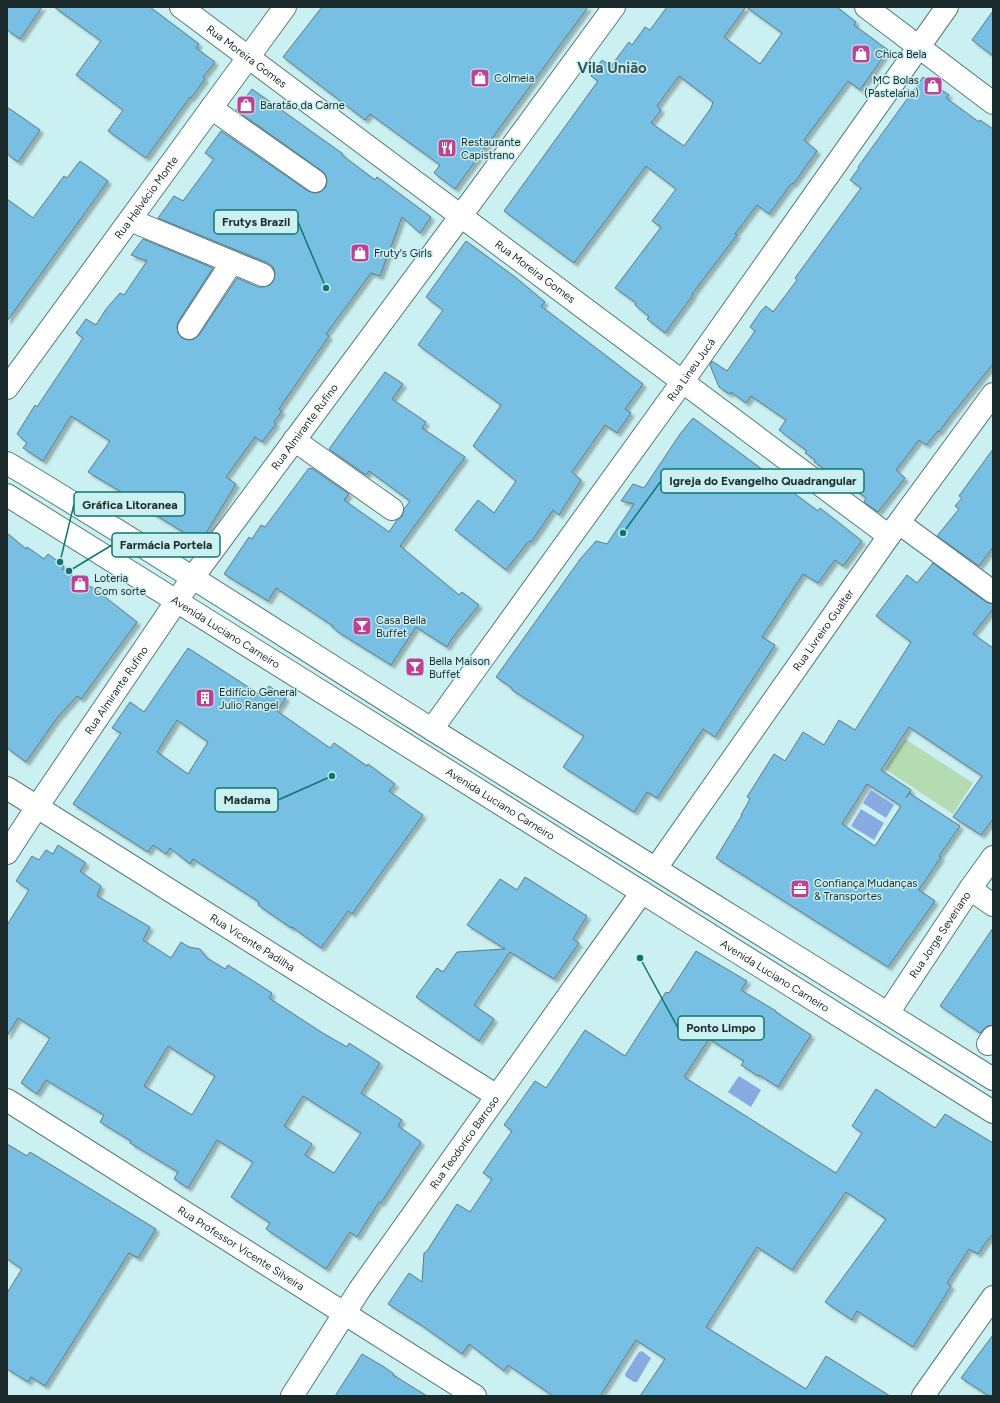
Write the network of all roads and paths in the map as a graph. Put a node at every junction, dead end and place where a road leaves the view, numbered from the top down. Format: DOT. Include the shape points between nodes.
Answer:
graph roads {
  1 [pos="181,7"];
  2 [pos="285,7"];
  3 [pos="614,7"];
  4 [pos="866,7"];
  5 [pos="947,7"];
  6 [pos="919,47"];
  7 [pos="248,57"];
  8 [pos="993,103"];
  9 [pos="211,108"];
  10 [pos="315,181"];
  11 [pos="460,217"];
  12 [pos="130,220"];
  13 [pos="232,262"];
  14 [pos="262,275"];
  15 [pos="189,328"];
  16 [pos="683,381"];
  17 [pos="7,388"];
  18 [pos="993,394"];
  19 [pos="294,440"];
  20 [pos="7,463"];
  21 [pos="7,495"];
  22 [pos="392,508"];
  23 [pos="894,529"];
  24 [pos="193,577"];
  25 [pos="993,592"];
  26 [pos="176,601"];
  27 [pos="432,729"];
  28 [pos="7,788"];
  29 [pos="37,807"];
  30 [pos="7,853"];
  31 [pos="993,857"];
  32 [pos="656,868"];
  33 [pos="970,889"];
  34 [pos="642,892"];
  35 [pos="993,905"];
  36 [pos="888,1013"];
  37 [pos="993,1079"];
  38 [pos="498,1096"];
  39 [pos="7,1100"];
  40 [pos="993,1112"];
  41 [pos="993,1297"];
  42 [pos="344,1314"];
  43 [pos="292,1396"];
  44 [pos="475,1396"];
  45 [pos="923,1396"];
  1 -- 7 [label="street, Rua Moreira Gomes"];
  2 -- 7 [label="street, Rua Helvécio Monte"];
  3 -- 11 [label="street, Rua Almirante Rufino"];
  4 -- 6 [label="street"];
  5 -- 6 [label="street, Rua Lineu Jucá"];
  6 -- 8 [label="street"];
  6 -- 16 [label="street, Rua Lineu Jucá"];
  7 -- 9 [label="street, Rua Helvécio Monte"];
  7 -- 11 [label="street, Rua Moreira Gomes"];
  9 -- 10 [label="street"];
  9 -- 12 [label="street, Rua Helvécio Monte"];
  11 -- 16 [label="street, Rua Moreira Gomes"];
  11 -- 19 [label="street, Rua Almirante Rufino"];
  12 -- 13 [label="street"];
  12 -- 17 [label="street, Rua Helvécio Monte"];
  13 -- 14 [label="street"];
  13 -- 15 [label="street"];
  16 -- 23 [label="street, Rua Moreira Gomes"];
  16 -- 27 [label="street, Rua Lineu Jucá"];
  18 -- 23 [label="street, Rua Livreiro Gualter"];
  19 -- 22 [label="street"];
  19 -- 24 [label="street, Rua Almirante Rufino"];
  20 -- 24 [label="street"];
  21 -- 26 [label="street, Avenida Luciano Carneiro"];
  23 -- 25 [label="street, Rua Moreira Gomes"];
  23 -- 32 [label="street, Rua Livreiro Gualter"];
  24 -- 26 [label="street, Rua Almirante Rufino"];
  24 -- 27 [label="street"];
  26 -- 29 [label="street, Rua Almirante Rufino"];
  26 -- 34 [label="street, Avenida Luciano Carneiro"];
  27 -- 32 [label="street"];
  28 -- 29 [label="street, Rua Vicente Padilha"];
  29 -- 30 [label="street, Rua Almirante Rufino"];
  29 -- 38 [label="street, Rua Vicente Padilha"];
  31 -- 33 [label="street, Rua Jorge Severiano"];
  32 -- 36 [label="street"];
  33 -- 35 [label="street"];
  33 -- 36 [label="street, Rua Jorge Severiano"];
  34 -- 38 [label="street, Rua Teodorico Barroso"];
  34 -- 40 [label="street, Avenida Luciano Carneiro"];
  36 -- 37 [label="street"];
  38 -- 42 [label="street, Rua Teodorico Barroso"];
  39 -- 42 [label="street, Rua Professor Vicente Silveira"];
  41 -- 45 [label="street"];
  42 -- 43 [label="street, Rua Teodorico Barroso"];
  42 -- 44 [label="street, Rua Professor Vicente Silveira"];
}
